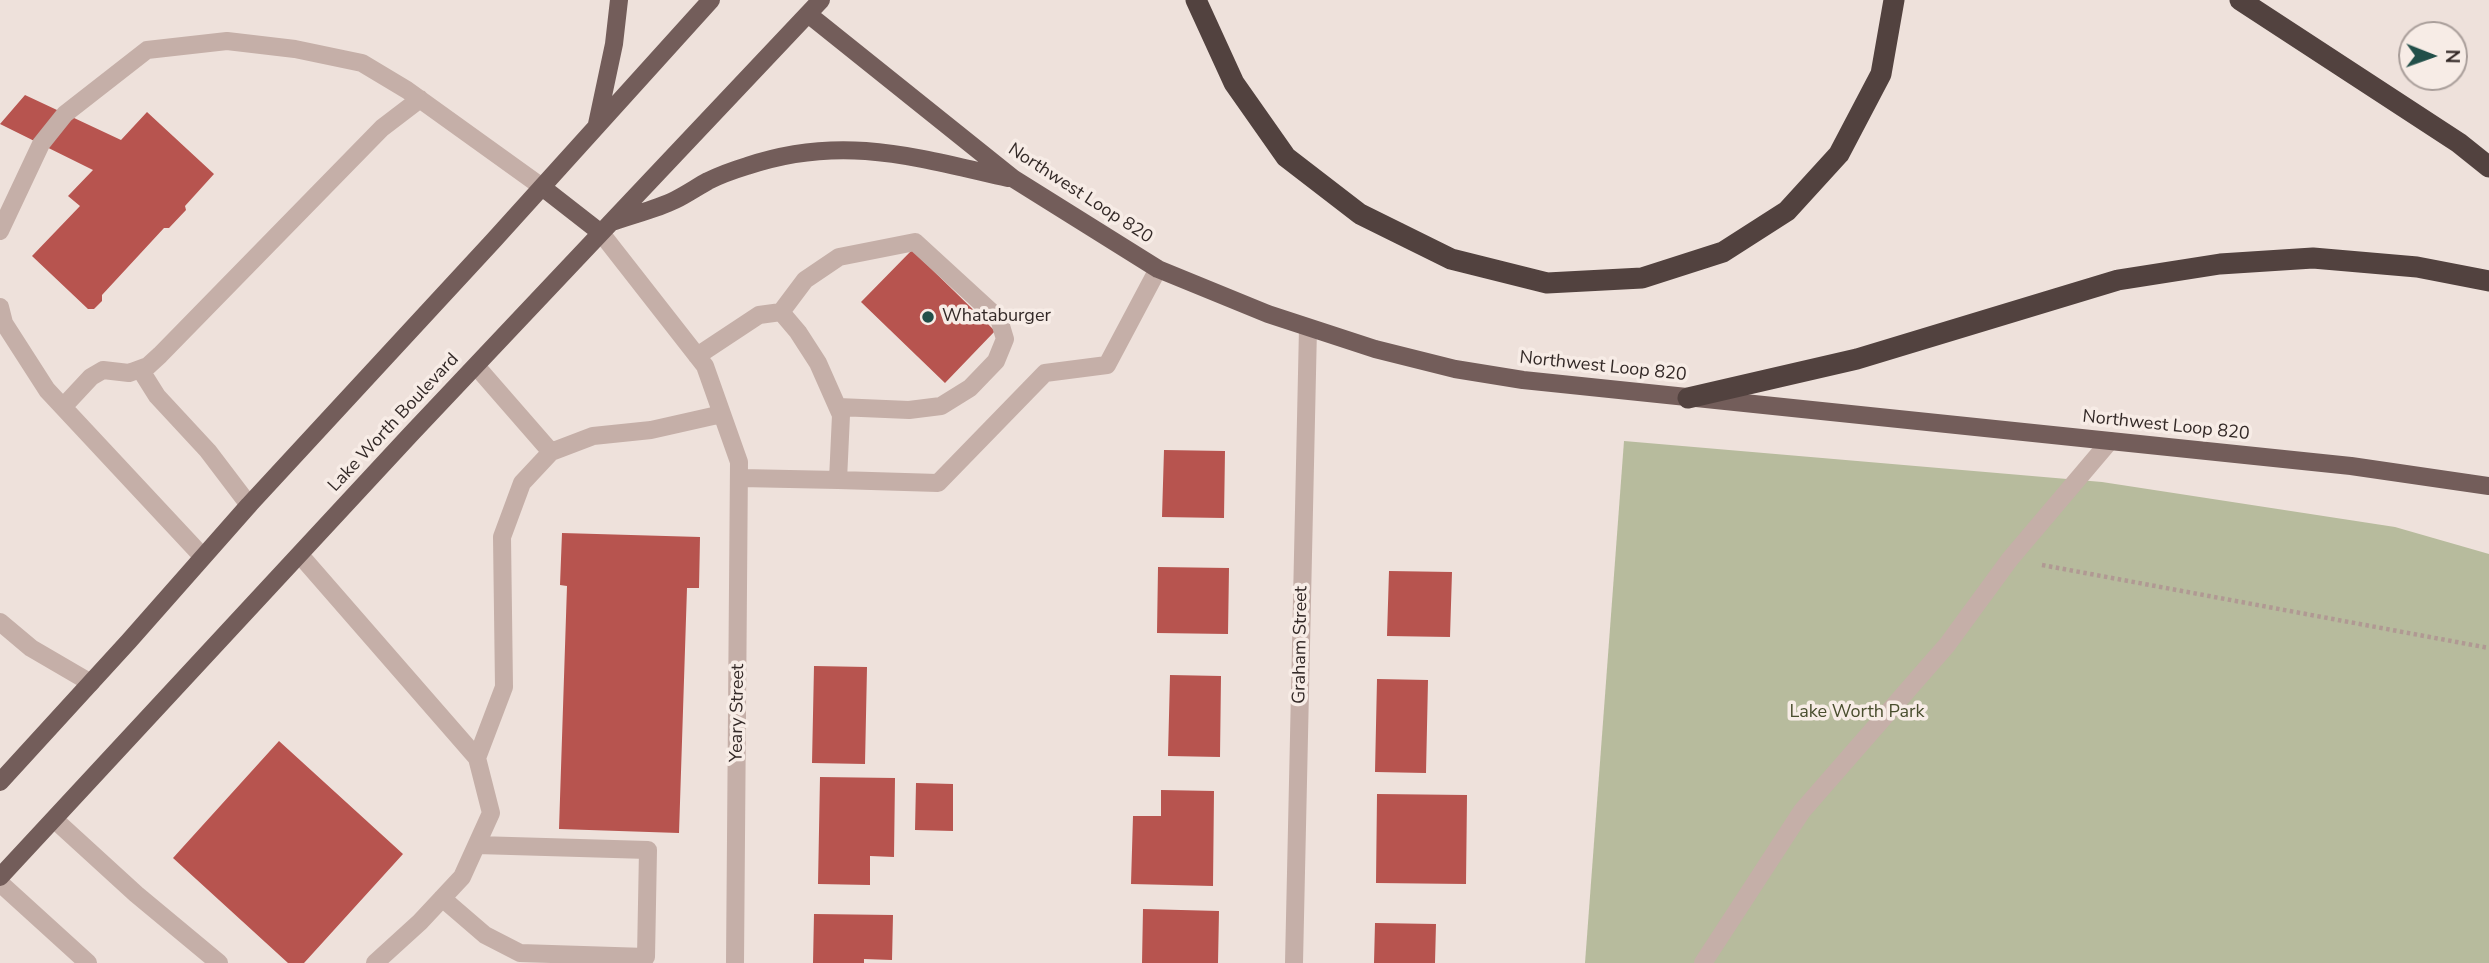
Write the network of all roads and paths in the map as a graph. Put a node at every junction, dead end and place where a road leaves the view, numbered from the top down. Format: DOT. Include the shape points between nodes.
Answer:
graph roads {
  1 [pos="619,0"];
  2 [pos="711,0"];
  3 [pos="821,0"];
  4 [pos="1196,0"];
  5 [pos="1894,0"];
  6 [pos="2240,0"];
  7 [pos="808,14"];
  8 [pos="420,99"];
  9 [pos="596,128"];
  10 [pos="2489,167"];
  11 [pos="1014,179"];
  12 [pos="542,187"];
  13 [pos="606,228"];
  14 [pos="0,231"];
  15 [pos="1158,269"];
  16 [pos="2489,281"];
  17 [pos="0,307"];
  18 [pos="781,312"];
  19 [pos="1308,328"];
  20 [pos="697,356"];
  21 [pos="476,366"];
  22 [pos="140,369"];
  23 [pos="1688,398"];
  24 [pos="63,407"];
  25 [pos="838,407"];
  26 [pos="722,414"];
  27 [pos="2110,442"];
  28 [pos="551,452"];
  29 [pos="740,470"];
  30 [pos="838,480"];
  31 [pos="2489,486"];
  32 [pos="248,505"];
  33 [pos="300,555"];
  34 [pos="202,556"];
  35 [pos="2010,559"];
  36 [pos="0,622"];
  37 [pos="2489,648"];
  38 [pos="91,682"];
  39 [pos="477,758"];
  40 [pos="0,782"];
  41 [pos="55,820"];
  42 [pos="477,845"];
  43 [pos="0,877"];
  44 [pos="0,883"];
  45 [pos="442,898"];
  46 [pos="88,963"];
  47 [pos="219,963"];
  48 [pos="374,963"];
  49 [pos="735,963"];
  50 [pos="1294,963"];
  51 [pos="1703,963"];
  1 -- 9 [label="main road"];
  2 -- 9 [label="main road"];
  3 -- 7 [label="main road, Lake Worth Boulevard"];
  4 -- 5 [label="highway" via="1234,83 1286,157 1360,214 1451,259 1547,283 1642,278 1723,252 1787,211 1839,154 1881,74"];
  6 -- 10 [label="highway"];
  7 -- 11 [label="main road, Northwest Loop 820"];
  7 -- 13 [label="main road, Lake Worth Boulevard"];
  8 -- 12 [label="street"];
  8 -- 14 [label="street" via="362,63 295,49 227,41 147,50 65,114 41,144"];
  8 -- 22 [label="street" via="382,128 160,355"];
  9 -- 12 [label="main road"];
  11 -- 13 [label="main road" via="898,153 823,149 748,165"];
  11 -- 15 [label="main road, Northwest Loop 820"];
  12 -- 13 [label="main road"];
  12 -- 32 [label="main road"];
  13 -- 20 [label="street"];
  13 -- 21 [label="main road, Lake Worth Boulevard"];
  15 -- 19 [label="main road, Northwest Loop 820"];
  15 -- 30 [label="street" via="1107,365 1045,373 938,482"];
  16 -- 23 [label="highway" via="2417,267 2312,258 2220,264 2118,279 1857,359"];
  17 -- 24 [label="street" via="4,323"];
  18 -- 20 [label="street" via="759,315"];
  18 -- 25 [label="street" via="818,363"];
  18 -- 25 [label="street" via="805,280 839,257 915,242 999,319 1005,339 996,360 970,388 941,407"];
  19 -- 23 [label="main road, Northwest Loop 820" via="1455,369"];
  19 -- 50 [label="street, Graham Street"];
  20 -- 26 [label="street"];
  21 -- 28 [label="street"];
  21 -- 33 [label="main road, Lake Worth Boulevard"];
  22 -- 24 [label="street" via="129,373 103,370"];
  22 -- 32 [label="street"];
  23 -- 27 [label="main road, Northwest Loop 820"];
  24 -- 34 [label="street"];
  25 -- 30 [label="street"];
  26 -- 28 [label="street" via="651,430 593,436"];
  26 -- 29 [label="street"];
  27 -- 31 [label="main road, Northwest Loop 820" via="2351,466"];
  27 -- 35 [label="street"];
  28 -- 39 [label="street" via="522,483 502,537 504,687"];
  29 -- 30 [label="street"];
  29 -- 49 [label="street, Yeary Street"];
  32 -- 34 [label="main road"];
  33 -- 39 [label="street"];
  33 -- 41 [label="main road, Lake Worth Boulevard"];
  34 -- 38 [label="main road"];
  35 -- 37 [label="path"];
  35 -- 51 [label="street" via="1947,645 1802,811"];
  36 -- 38 [label="street" via="31,648"];
  38 -- 40 [label="main road"];
  39 -- 42 [label="street" via="491,813"];
  41 -- 43 [label="main road, Lake Worth Boulevard"];
  41 -- 47 [label="street"];
  42 -- 45 [label="street" via="462,877"];
  42 -- 45 [label="street" via="648,850 646,957 520,953 485,935"];
  44 -- 46 [label="street"];
  45 -- 48 [label="street"];
}
